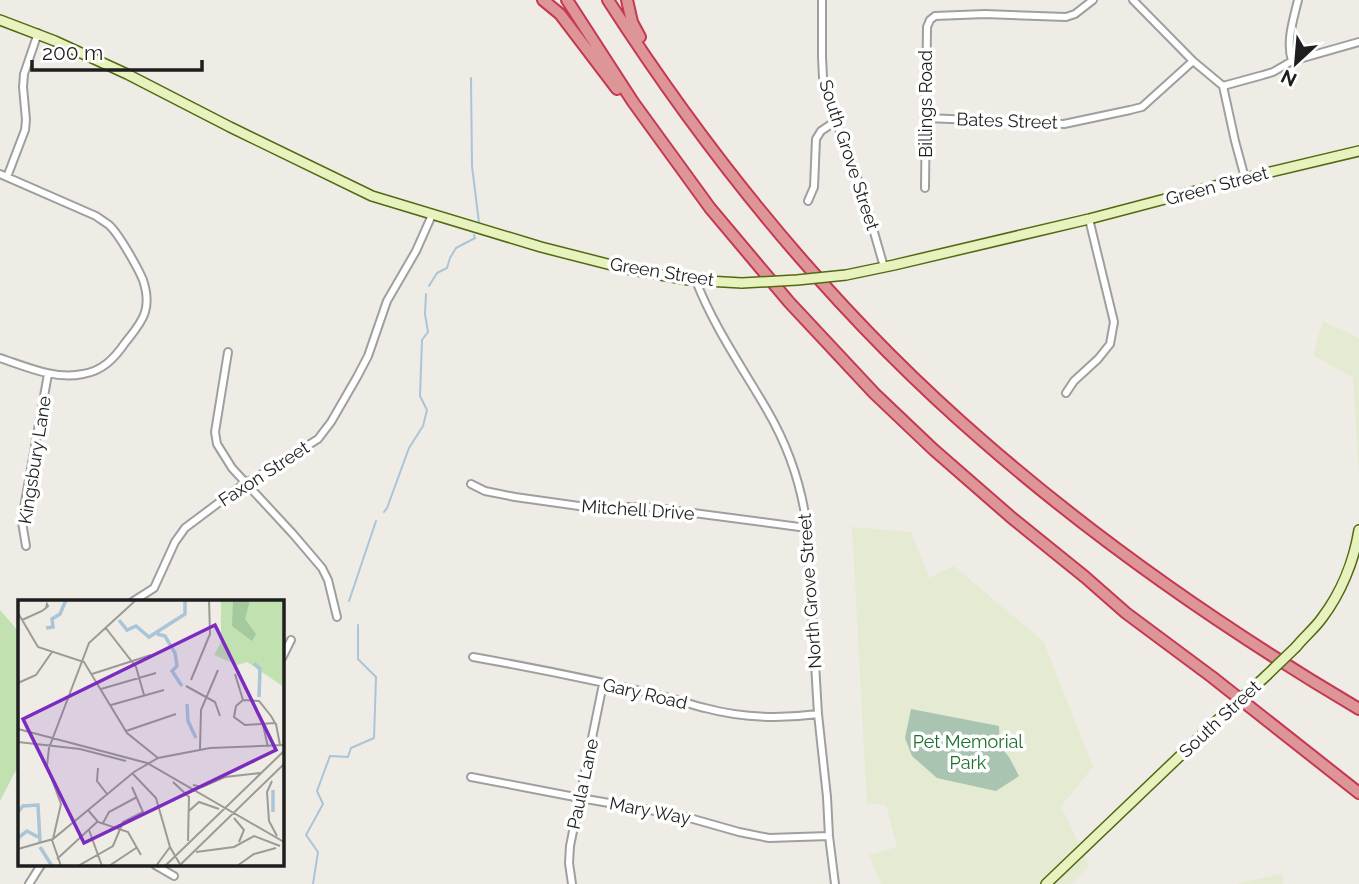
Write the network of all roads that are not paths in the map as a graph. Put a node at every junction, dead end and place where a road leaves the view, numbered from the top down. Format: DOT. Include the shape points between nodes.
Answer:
graph roads {
  1 [pos="543,0"];
  2 [pos="567,0"];
  3 [pos="608,0"];
  4 [pos="627,0"];
  5 [pos="822,0"];
  6 [pos="1093,0"];
  7 [pos="1133,0"];
  8 [pos="1298,0"];
  9 [pos="0,20"];
  10 [pos="38,33"];
  11 [pos="1359,42"];
  12 [pos="1193,61"];
  13 [pos="1292,61"];
  14 [pos="1223,86"];
  15 [pos="678,103"];
  16 [pos="927,118"];
  17 [pos="836,121"];
  18 [pos="1359,151"];
  19 [pos="671,155"];
  20 [pos="4,176"];
  21 [pos="1245,177"];
  22 [pos="925,188"];
  23 [pos="808,201"];
  24 [pos="432,215"];
  25 [pos="1090,219"];
  26 [pos="884,267"];
  27 [pos="696,281"];
  28 [pos="228,352"];
  29 [pos="0,358"];
  30 [pos="48,374"];
  31 [pos="1066,393"];
  32 [pos="245,483"];
  33 [pos="471,484"];
  34 [pos="807,528"];
  35 [pos="1359,530"];
  36 [pos="26,546"];
  37 [pos="135,600"];
  38 [pos="337,617"];
  39 [pos="291,639"];
  40 [pos="284,655"];
  41 [pos="473,657"];
  42 [pos="603,684"];
  43 [pos="1359,709"];
  44 [pos="818,714"];
  45 [pos="471,777"];
  46 [pos="1359,793"];
  47 [pos="580,798"];
  48 [pos="829,836"];
  49 [pos="40,866"];
  50 [pos="157,866"];
  51 [pos="174,876"];
  52 [pos="29,884"];
  53 [pos="572,884"];
  54 [pos="835,884"];
  55 [pos="1046,884"];
  1 -- 19 [label="highway" via="560,14"];
  2 -- 19 [label="highway"];
  3 -- 15 [label="highway"];
  4 -- 15 [label="highway" via="634,26"];
  5 -- 17 [label="street, South Grove Street" via="823,78"];
  6 -- 16 [label="street, Billings Road" via="1066,17 935,16 927,27"];
  7 -- 12 [label="street"];
  8 -- 13 [label="street" via="1290,36"];
  9 -- 10 [label="main road, Green Street"];
  10 -- 20 [label="street" via="24,74 25,130"];
  10 -- 24 [label="main road, Green Street" via="372,196"];
  11 -- 13 [label="street"];
  12 -- 14 [label="street"];
  12 -- 16 [label="street, Bates Street" via="1149,102 1130,110 1064,124"];
  13 -- 14 [label="street" via="1273,72"];
  14 -- 21 [label="street"];
  15 -- 43 [label="highway" via="728,171 816,275 894,358 977,436 1174,591"];
  16 -- 22 [label="street, Billings Road"];
  17 -- 23 [label="street" via="816,139 814,187"];
  17 -- 26 [label="street, South Grove Street"];
  18 -- 21 [label="main road, Green Street"];
  19 -- 46 [label="highway" via="796,310 934,450 1126,613"];
  20 -- 30 [label="street" via="109,226 146,293 142,319 109,363 85,374"];
  21 -- 25 [label="main road, Green Street"];
  24 -- 27 [label="main road, Green Street" via="627,269"];
  24 -- 32 [label="street, Faxon Street" via="387,301 358,377 331,422 318,439"];
  25 -- 26 [label="main road, Green Street"];
  25 -- 31 [label="street" via="1114,322 1110,344"];
  26 -- 27 [label="main road, Green Street, bridge" via="786,281"];
  27 -- 34 [label="street, North Grove Street" via="789,456"];
  28 -- 32 [label="street" via="215,432 222,454"];
  29 -- 30 [label="street"];
  30 -- 36 [label="street, Kingsbury Lane" via="22,522"];
  32 -- 37 [label="street, Faxon Street" via="185,528 154,588"];
  32 -- 38 [label="street" via="322,568"];
  33 -- 34 [label="street, Mitchell Drive" via="515,498 586,507 648,507"];
  34 -- 44 [label="street, North Grove Street"];
  35 -- 55 [label="main road, South Street, bridge" via="1353,558 1322,619"];
  39 -- 40 [label="street"];
  41 -- 42 [label="street, Gary Road"];
  42 -- 44 [label="street, Gary Road" via="720,712 764,718"];
  42 -- 47 [label="street, Paula Lane"];
  44 -- 48 [label="street, North Grove Street"];
  45 -- 47 [label="street, Mary Way"];
  47 -- 48 [label="street, Mary Way" via="679,815 768,838"];
  47 -- 53 [label="street, Paula Lane" via="570,846"];
  48 -- 54 [label="street, North Grove Street"];
  49 -- 52 [label="street"];
  50 -- 51 [label="street"];
}
